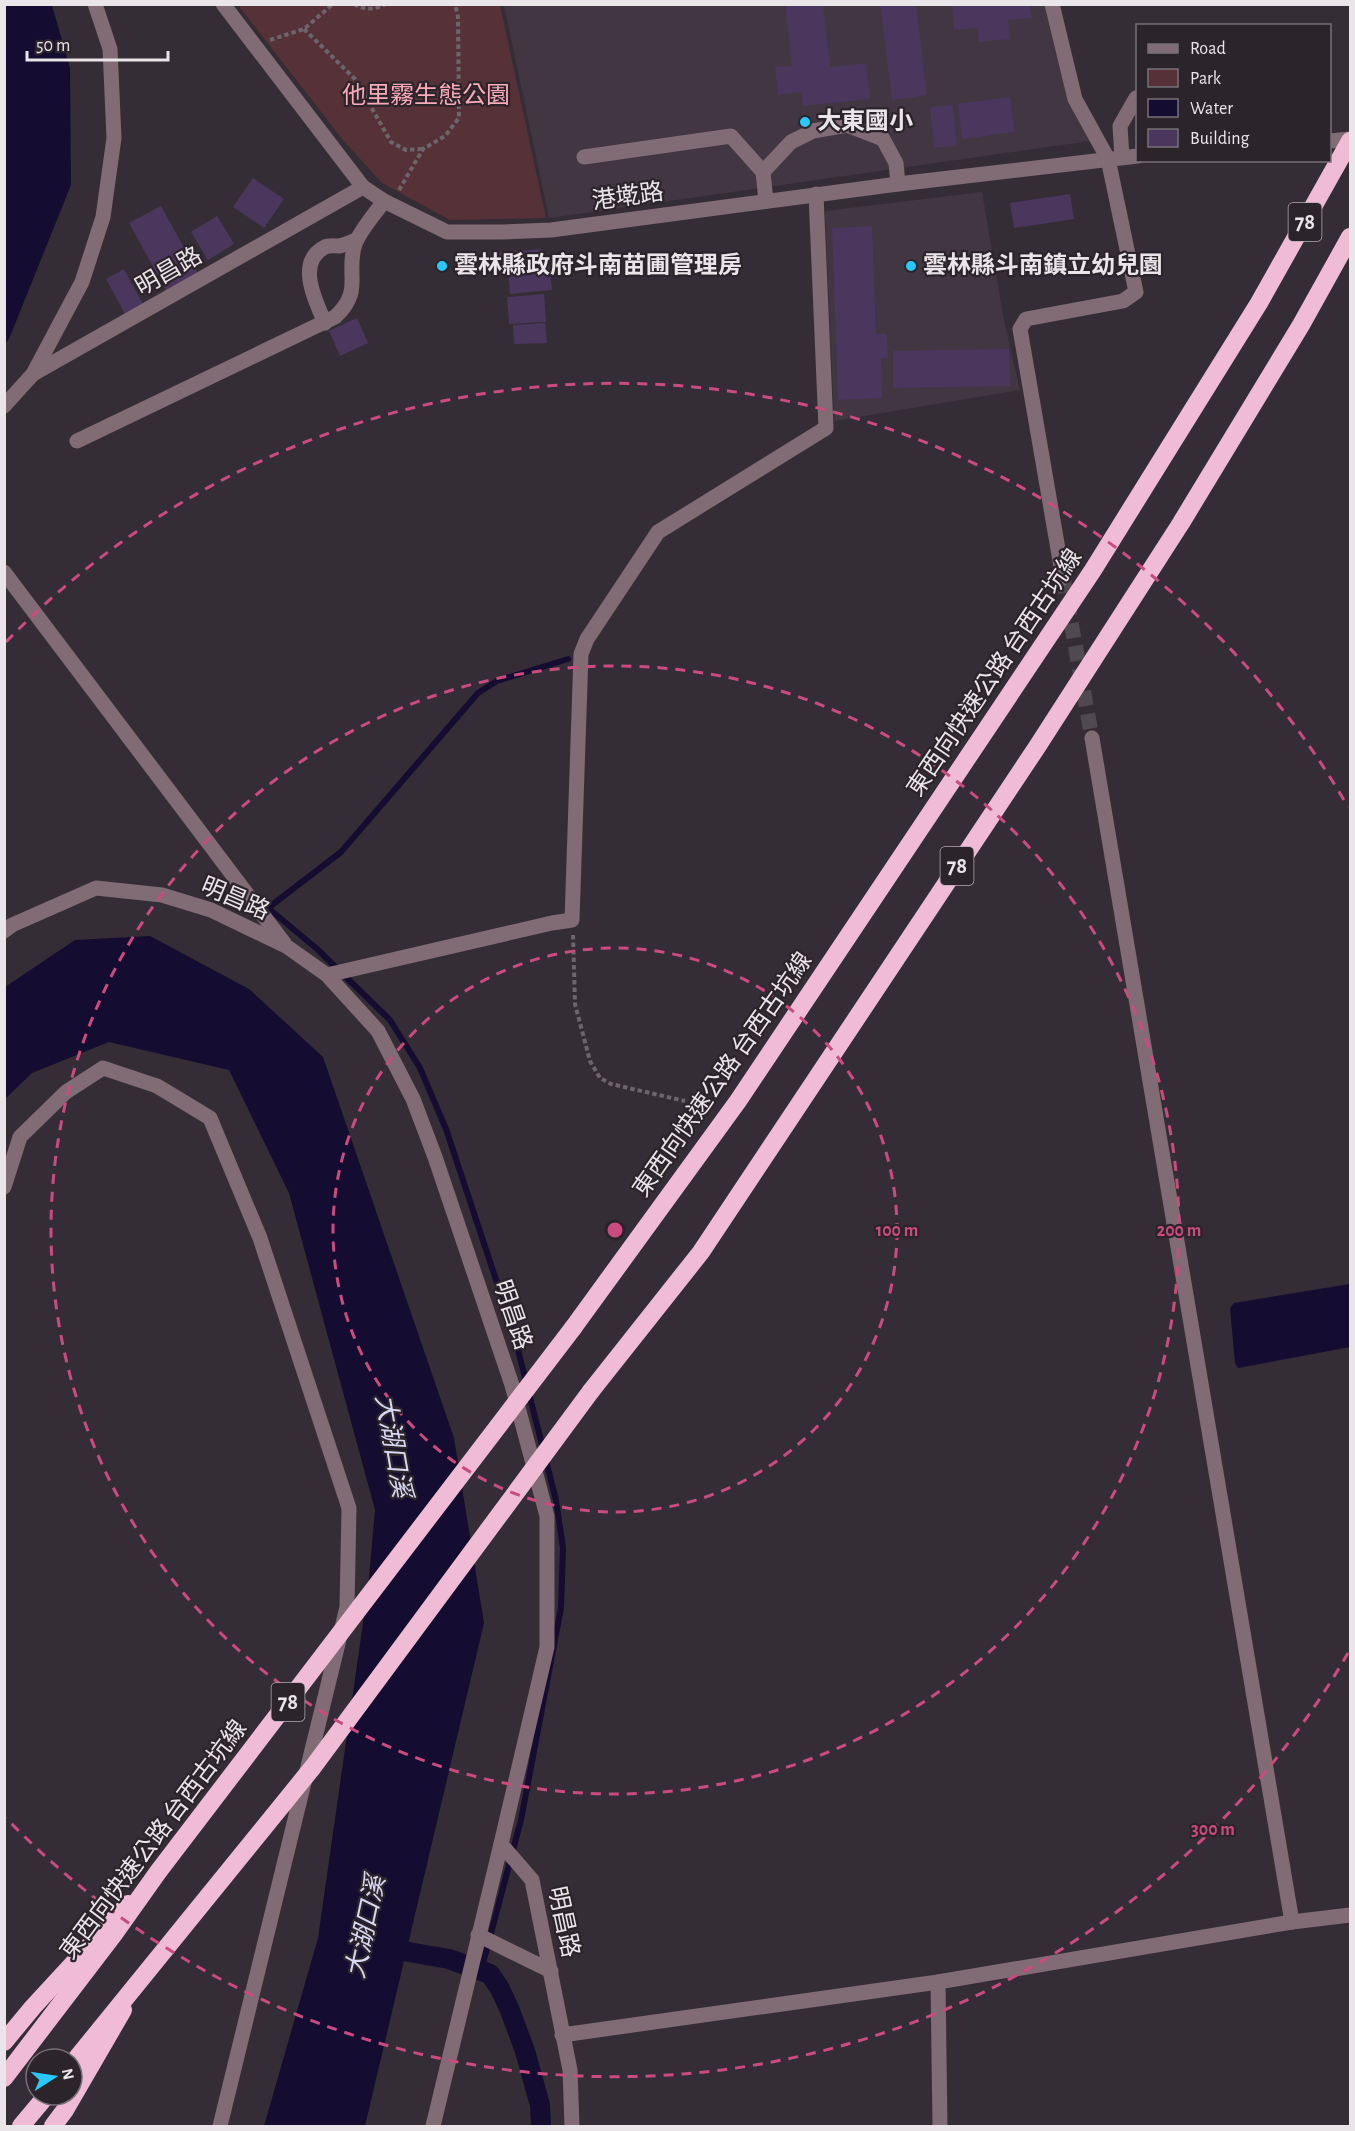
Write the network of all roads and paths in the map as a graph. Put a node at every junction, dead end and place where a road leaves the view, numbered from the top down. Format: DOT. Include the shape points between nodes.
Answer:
graph roads {
  1 [pos="95,4"];
  2 [pos="222,4"];
  3 [pos="333,4"];
  4 [pos="354,4"];
  5 [pos="386,4"];
  6 [pos="455,4"];
  7 [pos="1052,4"];
  8 [pos="304,29"];
  9 [pos="253,44"];
  10 [pos="1136,98"];
  11 [pos="1350,140"];
  12 [pos="1331,141"];
  13 [pos="423,149"];
  14 [pos="584,157"];
  15 [pos="1123,157"];
  16 [pos="764,172"];
  17 [pos="898,184"];
  18 [pos="363,188"];
  19 [pos="816,194"];
  20 [pos="766,201"];
  21 [pos="388,202"];
  22 [pos="1350,237"];
  23 [pos="357,240"];
  24 [pos="325,323"];
  25 [pos="33,374"];
  26 [pos="4,406"];
  27 [pos="77,441"];
  28 [pos="4,572"];
  29 [pos="1063,578"];
  30 [pos="1092,738"];
  31 [pos="572,920"];
  32 [pos="4,931"];
  33 [pos="286,946"];
  34 [pos="327,975"];
  35 [pos="685,1101"];
  36 [pos="4,1187"];
  37 [pos="503,1846"];
  38 [pos="158,1872"];
  39 [pos="1350,1915"];
  40 [pos="1292,1922"];
  41 [pos="478,1935"];
  42 [pos="551,1971"];
  43 [pos="938,1982"];
  44 [pos="138,1983"];
  45 [pos="562,2035"];
  46 [pos="4,2042"];
  47 [pos="84,2049"];
  48 [pos="4,2078"];
  49 [pos="37,2107"];
  50 [pos="21,2127"];
  51 [pos="53,2127"];
  52 [pos="220,2127"];
  53 [pos="433,2127"];
  54 [pos="572,2127"];
  55 [pos="940,2127"];
  1 -- 25 [label="street" via="110,49 114,138 104,217 82,282"];
  2 -- 9 [label="street, 港墘路"];
  3 -- 8 [label="path"];
  4 -- 5 [label="path" via="373,9"];
  6 -- 13 [label="path" via="459,118 445,136"];
  7 -- 15 [label="street" via="1075,99"];
  8 -- 9 [label="path"];
  8 -- 13 [label="path" via="355,79 391,142 406,150"];
  9 -- 18 [label="street, 港墘路"];
  10 -- 15 [label="street" via="1120,126"];
  11 -- 12 [label="street"];
  11 -- 38 [label="highway, 東西向快速公路 台西古坑線 / 78, bridge" via="1259,303 1093,570 738,1101 573,1328"];
  13 -- 21 [label="path"];
  14 -- 16 [label="street" via="731,136"];
  15 -- 17 [label="street, 港墘路"];
  15 -- 29 [label="street" via="1136,292 1123,301 1026,319 1020,329"];
  16 -- 17 [label="street" via="791,142 813,131 847,125 883,139 896,163"];
  16 -- 20 [label="street"];
  17 -- 19 [label="street, 港墘路"];
  18 -- 21 [label="street, 港墘路"];
  18 -- 25 [label="street, 明昌路"];
  19 -- 20 [label="street, 港墘路"];
  19 -- 31 [label="street" via="826,428 658,532 587,639 580,654"];
  20 -- 21 [label="street, 港墘路" via="551,230 502,232 447,232"];
  21 -- 23 [label="street"];
  22 -- 44 [label="highway, 78, bridge" via="1180,523 701,1252 591,1391 314,1767"];
  23 -- 24 [label="street" via="351,258 351,296 344,309"];
  23 -- 24 [label="street" via="327,246 317,253 310,267 310,285"];
  24 -- 27 [label="street"];
  25 -- 26 [label="street, 明昌路"];
  28 -- 33 [label="street"];
  30 -- 40 [label="street"];
  31 -- 34 [label="street"];
  31 -- 35 [label="path" via="575,1004 590,1060 600,1078"];
  32 -- 33 [label="street, 明昌路" via="96,888 162,895 211,910"];
  33 -- 34 [label="street, 明昌路"];
  34 -- 37 [label="street, 明昌路" via="378,1031 413,1099 512,1385 547,1516 547,1647"];
  36 -- 52 [label="street" via="20,1137 66,1092 103,1068 157,1086 210,1118 260,1238 349,1508 347,1607"];
  37 -- 41 [label="street"];
  37 -- 42 [label="street, 明昌路" via="532,1881"];
  38 -- 46 [label="highway, bridge"];
  38 -- 48 [label="highway, 東西向快速公路 台西古坑線 / 78, bridge"];
  39 -- 40 [label="street"];
  40 -- 43 [label="street"];
  41 -- 42 [label="street"];
  41 -- 53 [label="street"];
  42 -- 45 [label="street, 明昌路"];
  43 -- 45 [label="street"];
  43 -- 55 [label="street"];
  44 -- 47 [label="highway, 78, bridge"];
  44 -- 51 [label="highway, bridge"];
  45 -- 54 [label="street, 明昌路" via="570,2070"];
  49 -- 50 [label="highway"];
}
